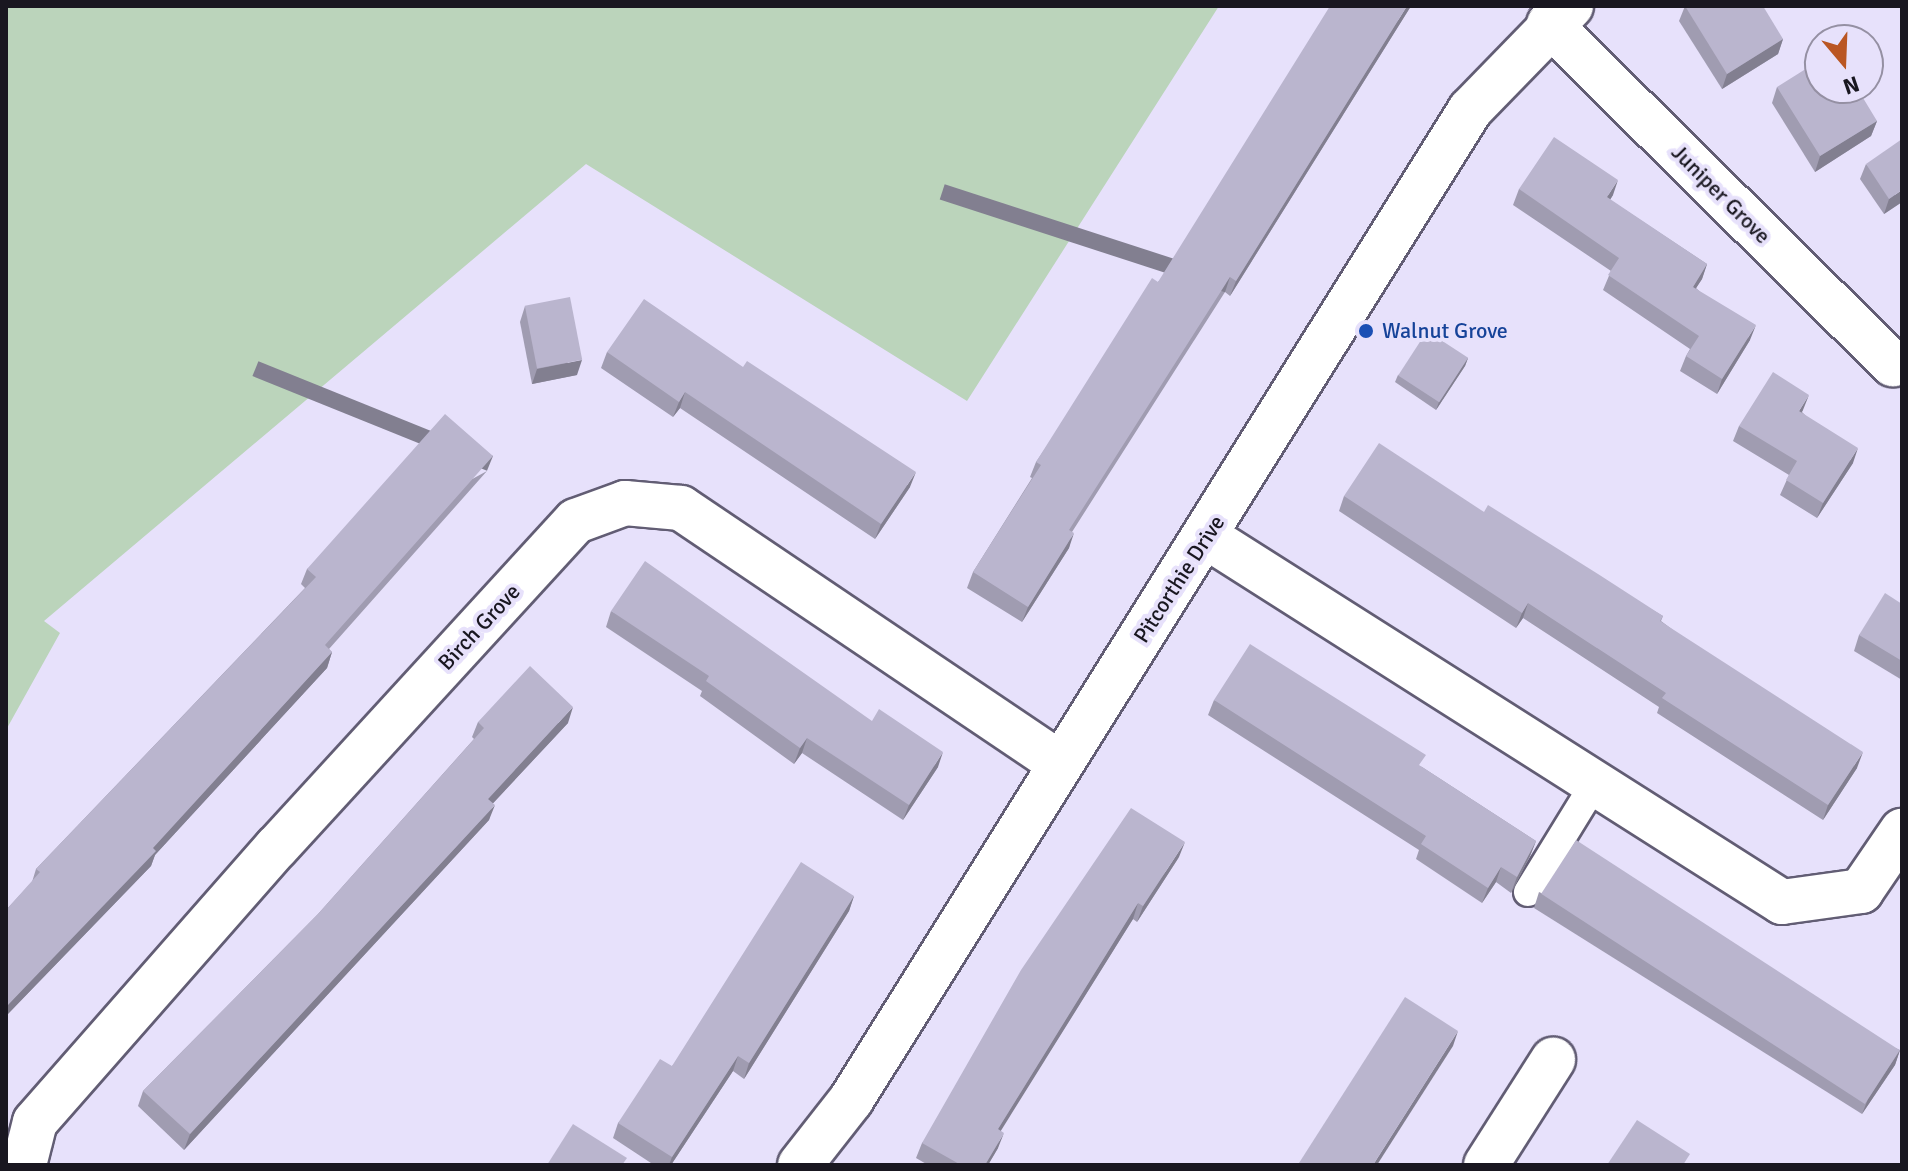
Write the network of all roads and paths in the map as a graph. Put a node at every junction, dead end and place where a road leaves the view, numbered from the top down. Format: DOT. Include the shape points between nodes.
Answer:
graph roads {
  1 [pos="1560,15"];
  2 [pos="1893,364"];
  3 [pos="1207,537"];
  4 [pos="1060,764"];
  5 [pos="1595,783"];
  6 [pos="1902,831"];
  7 [pos="1528,892"];
  8 [pos="1553,1060"];
  9 [pos="24,1165"];
  10 [pos="800,1165"];
  11 [pos="1486,1165"];
  1 -- 2 [label="street, Juniper Grove"];
  1 -- 3 [label="street, Pitcorthie Drive" via="1470,110"];
  3 -- 4 [label="street, Pitcorthie Drive"];
  3 -- 5 [label="street"];
  4 -- 9 [label="street, Birch Grove" via="681,508 625,503 576,521 277,847 35,1122"];
  4 -- 10 [label="street, Pitcorthie Drive" via="851,1100"];
  5 -- 6 [label="street" via="1782,902 1861,891"];
  5 -- 7 [label="lane"];
  8 -- 11 [label="street"];
}
